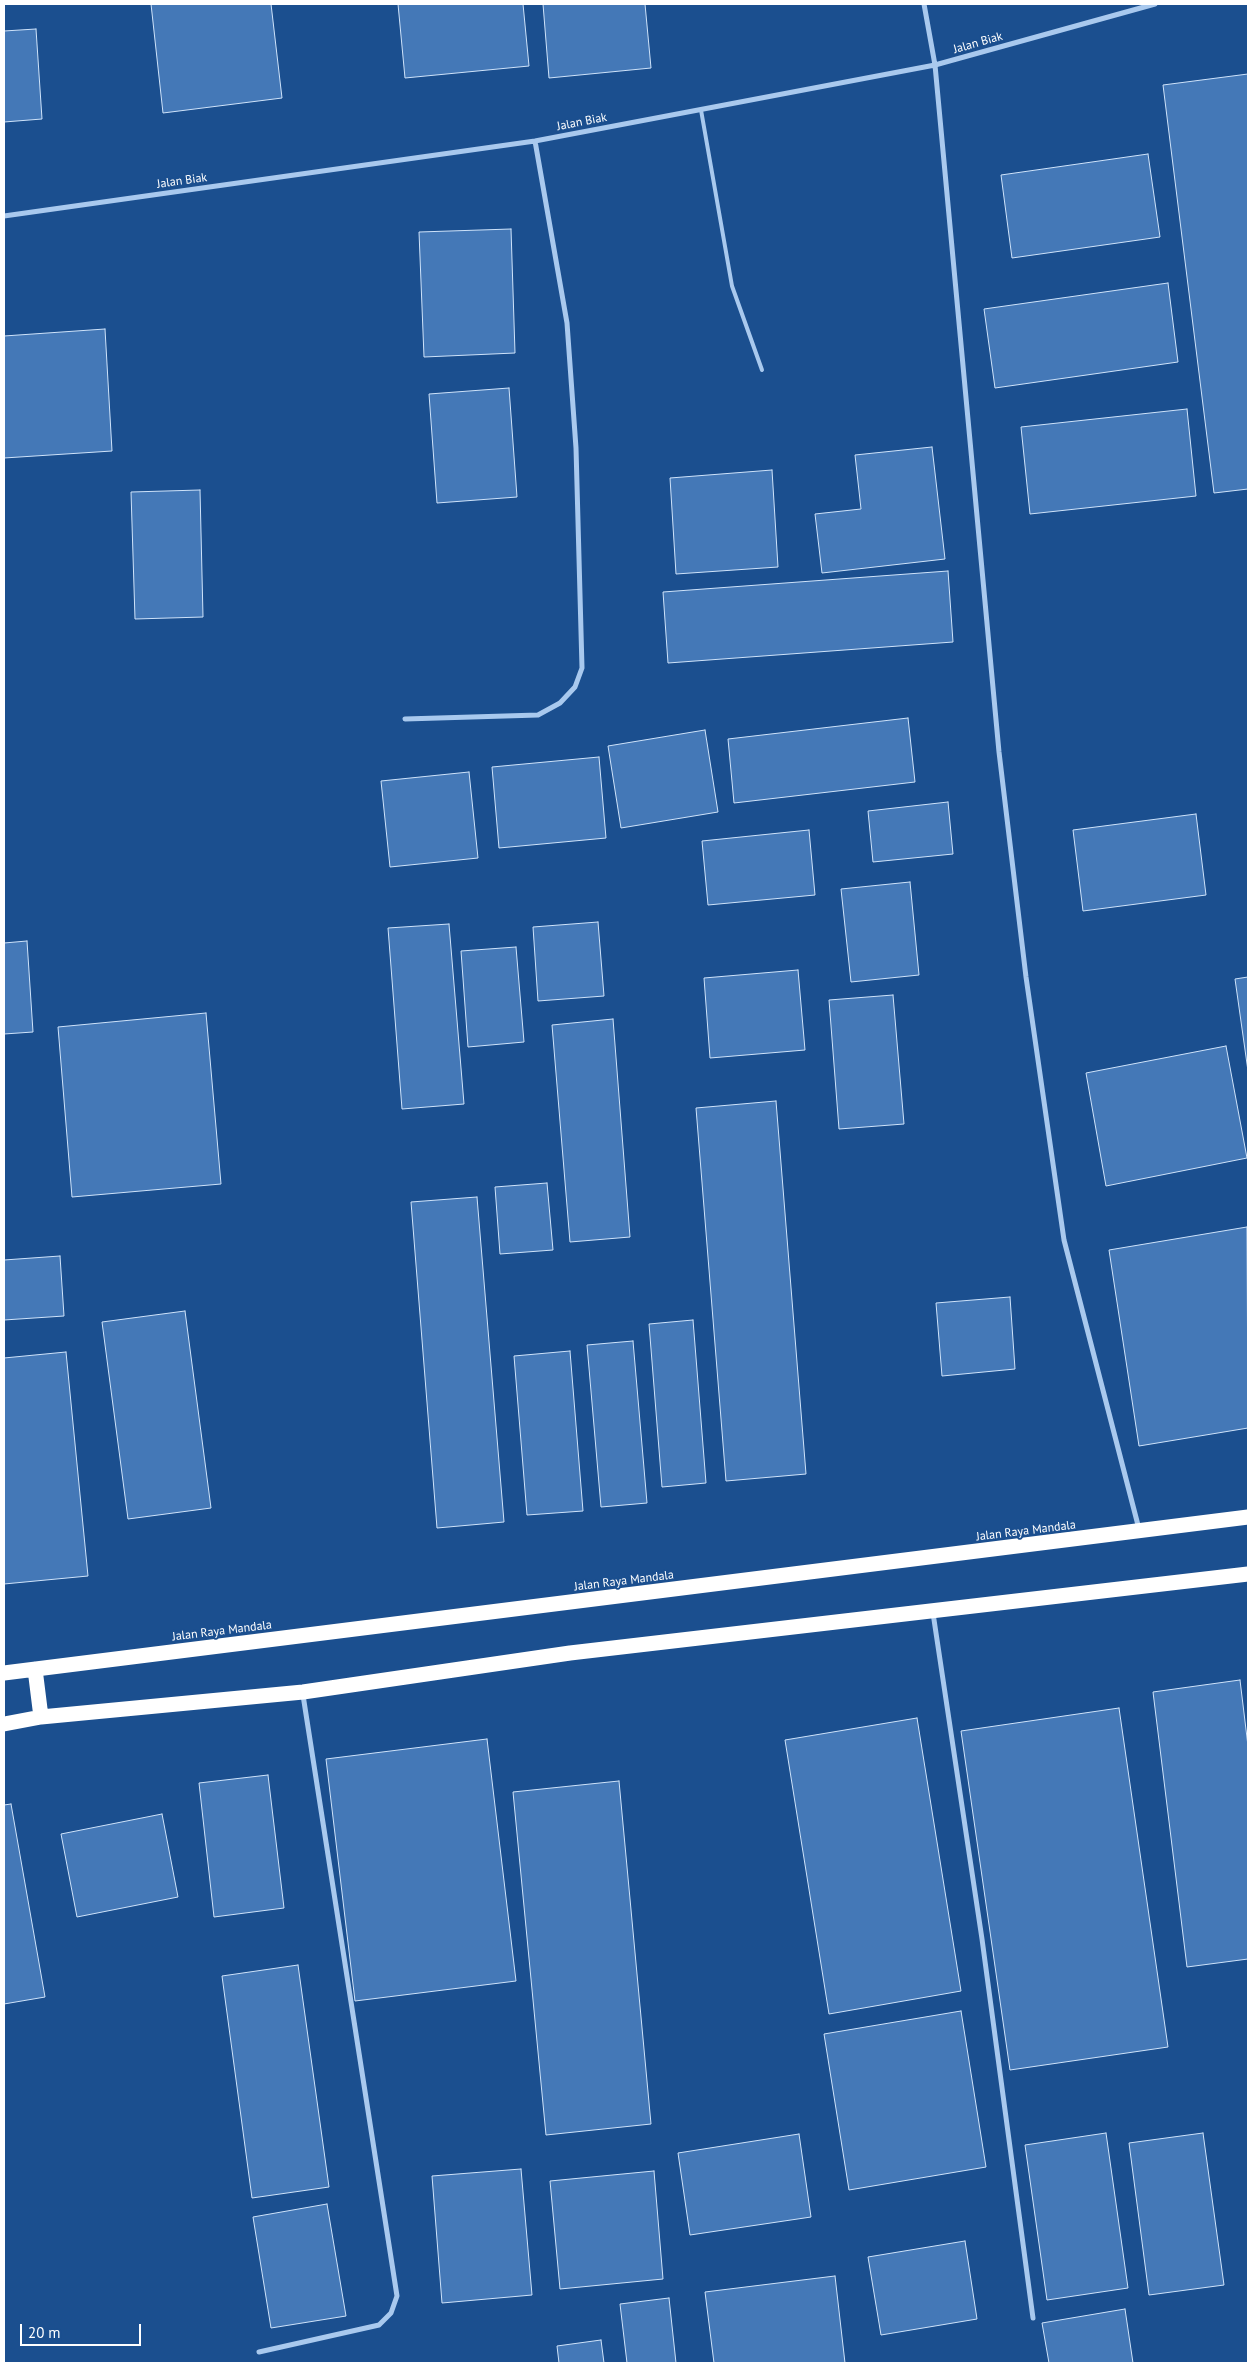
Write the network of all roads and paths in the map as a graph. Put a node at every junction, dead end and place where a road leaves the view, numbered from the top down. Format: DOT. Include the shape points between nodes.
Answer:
graph roads {
  1 [pos="924,4"];
  2 [pos="1155,4"];
  3 [pos="935,65"];
  4 [pos="701,110"];
  5 [pos="535,141"];
  6 [pos="4,216"];
  7 [pos="762,370"];
  8 [pos="405,719"];
  9 [pos="1248,1516"];
  10 [pos="1140,1532"];
  11 [pos="1248,1574"];
  12 [pos="933,1612"];
  13 [pos="35,1669"];
  14 [pos="4,1673"];
  15 [pos="303,1692"];
  16 [pos="41,1717"];
  17 [pos="4,1724"];
  18 [pos="1033,2318"];
  19 [pos="259,2352"];
  1 -- 3 [label="street"];
  2 -- 3 [label="street, Jalan Biak"];
  3 -- 4 [label="street, Jalan Biak"];
  3 -- 10 [label="street" via="999,752 1026,978 1064,1240"];
  4 -- 5 [label="street, Jalan Biak"];
  4 -- 7 [label="lane" via="732,286"];
  5 -- 6 [label="street, Jalan Biak"];
  5 -- 8 [label="street" via="567,323 576,448 582,668 575,687 560,703 538,715"];
  9 -- 10 [label="highway, Jalan Raya Mandala"];
  10 -- 13 [label="highway, Jalan Raya Mandala"];
  11 -- 12 [label="highway"];
  12 -- 15 [label="highway" via="570,1653"];
  12 -- 18 [label="street" via="982,1939"];
  13 -- 14 [label="highway, Jalan Raya Mandala"];
  13 -- 16 [label="highway"];
  15 -- 16 [label="highway"];
  15 -- 19 [label="street" via="397,2296 391,2314 379,2325"];
  16 -- 17 [label="highway"];
}
